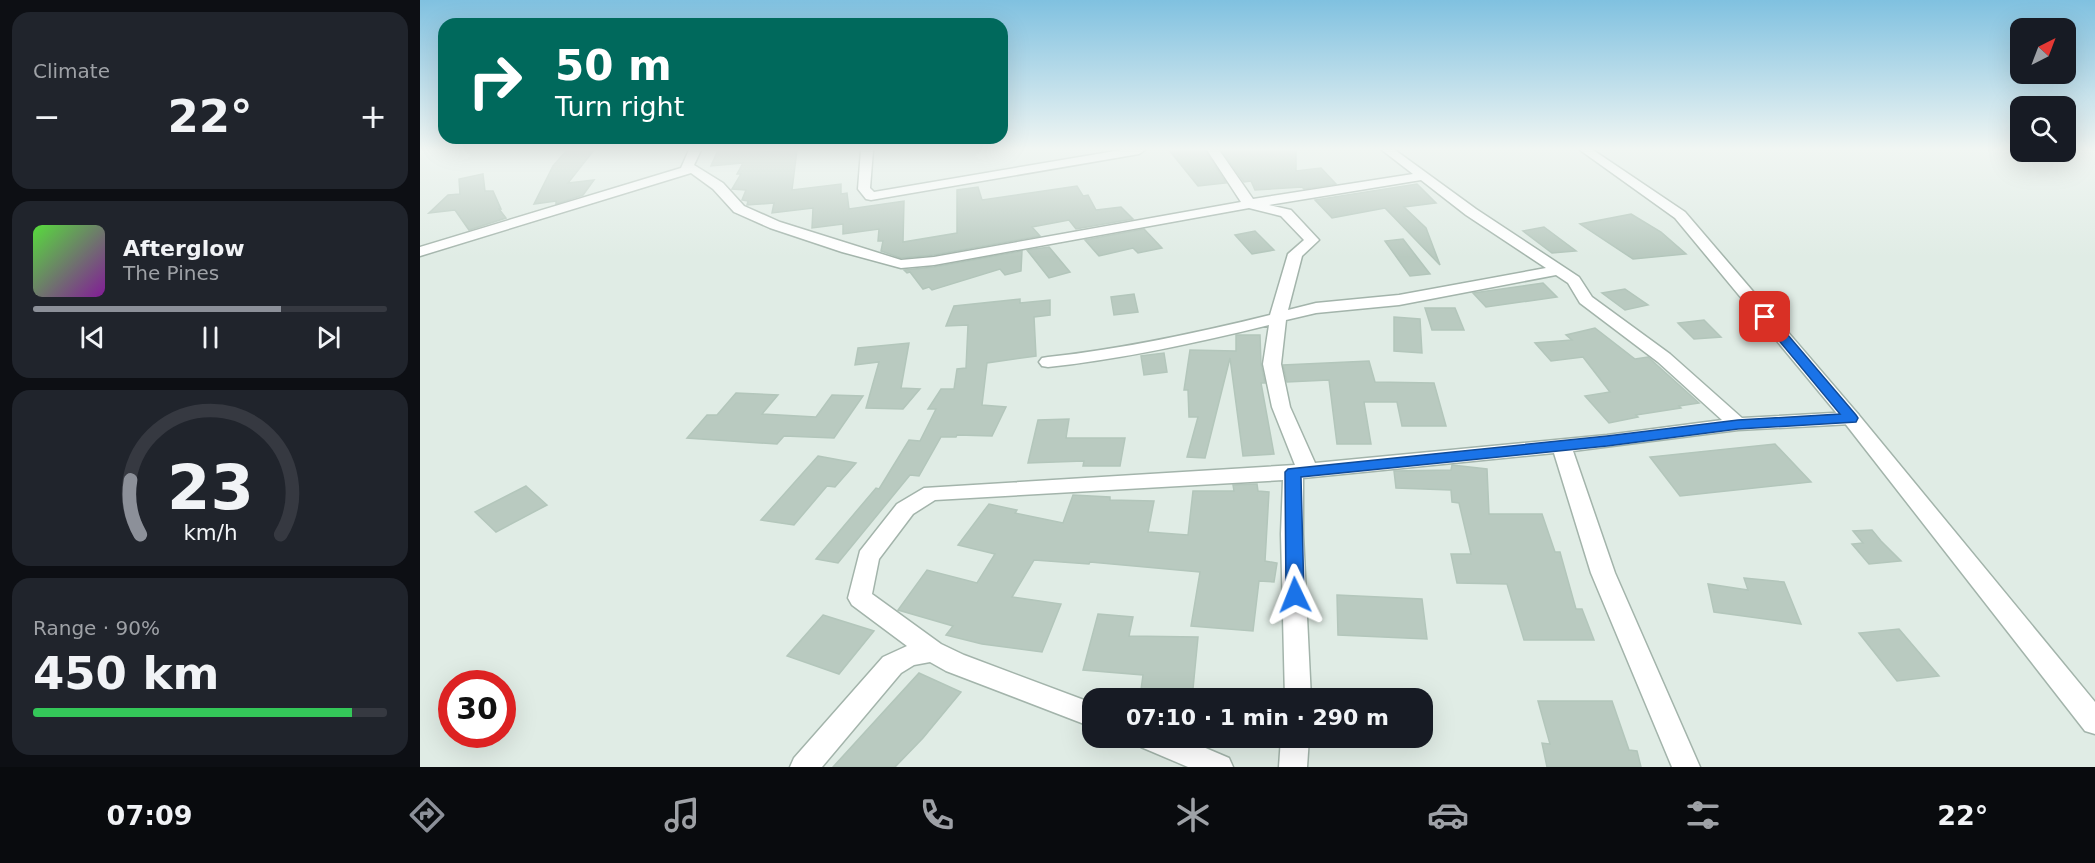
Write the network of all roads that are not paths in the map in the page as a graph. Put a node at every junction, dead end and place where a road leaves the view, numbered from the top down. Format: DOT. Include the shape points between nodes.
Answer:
graph roads {
  1 [pos="635,186"];
  2 [pos="718,186"];
  3 [pos="864,186"];
  4 [pos="928,186"];
  5 [pos="1237,186"];
  6 [pos="1363,186"];
  7 [pos="1438,186"];
  8 [pos="1638,186"];
  9 [pos="1249,204"];
  10 [pos="420,252"];
  11 [pos="1560,270"];
  12 [pos="1278,316"];
  13 [pos="1048,362"];
  14 [pos="1851,418"];
  15 [pos="1738,424"];
  16 [pos="1562,445"];
  17 [pos="1300,472"];
  18 [pos="932,651"];
  19 [pos="1298,688"];
  20 [pos="1082,711"];
  21 [pos="2095,722"];
  22 [pos="1174,748"];
  23 [pos="1294,748"];
  24 [pos="804,767"];
  25 [pos="1219,767"];
  26 [pos="1293,767"];
  27 [pos="1686,767"];
  1 -- 10 [label="street"];
  2 -- 9 [label="street" via="739,209 775,225 901,264"];
  3 -- 4 [label="street" via="868,195 874,195"];
  5 -- 9 [label="street"];
  6 -- 9 [label="street"];
  7 -- 11 [label="street"];
  8 -- 14 [label="street" via="1680,215"];
  9 -- 12 [label="street" via="1286,213 1312,240 1295,254"];
  11 -- 12 [label="street" via="1399,300"];
  11 -- 15 [label="street" via="1574,280 1586,300 1664,358"];
  12 -- 13 [label="street" via="1148,347"];
  12 -- 17 [label="street" via="1272,364"];
  14 -- 15 [label="street"];
  14 -- 21 [label="street"];
  15 -- 16 [label="street"];
  16 -- 17 [label="street"];
  16 -- 27 [label="street" via="1603,573"];
  17 -- 18 [label="street" via="931,493 905,509 868,557 860,598"];
  17 -- 19 [label="street" via="1292,534"];
  18 -- 20 [label="street"];
  18 -- 24 [label="street" via="908,656 892,665"];
  22 -- 25 [label="street"];
  23 -- 26 [label="street"];
}
